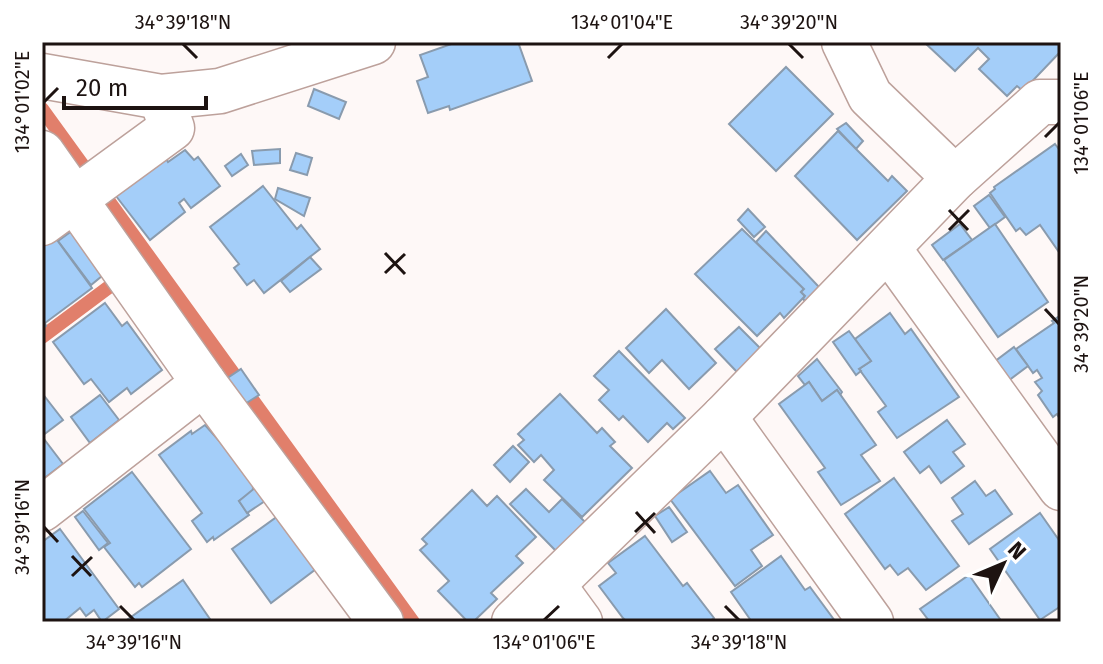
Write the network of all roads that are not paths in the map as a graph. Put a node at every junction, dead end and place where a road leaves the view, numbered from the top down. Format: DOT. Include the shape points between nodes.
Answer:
graph roads {
  1 [pos="844,42"];
  2 [pos="354,45"];
  3 [pos="42,76"];
  4 [pos="161,97"];
  5 [pos="1061,102"];
  6 [pos="42,153"];
  7 [pos="955,178"];
  8 [pos="78,196"];
  9 [pos="888,248"];
  10 [pos="204,383"];
  11 [pos="724,417"];
  12 [pos="1061,488"];
  13 [pos="42,509"];
  14 [pos="553,585"];
  15 [pos="381,622"];
  16 [pos="514,622"];
  17 [pos="580,622"];
  18 [pos="871,622"];
  1 -- 7 [label="street" via="870,96"];
  2 -- 4 [label="street" via="220,91"];
  3 -- 4 [label="street"];
  4 -- 8 [label="street" via="172,128"];
  5 -- 7 [label="street" via="1040,102"];
  6 -- 8 [label="street"];
  7 -- 9 [label="street"];
  8 -- 10 [label="street"];
  9 -- 11 [label="street"];
  9 -- 12 [label="street"];
  10 -- 13 [label="street"];
  10 -- 15 [label="street"];
  11 -- 14 [label="street"];
  11 -- 18 [label="street"];
  14 -- 16 [label="street"];
  14 -- 17 [label="street"];
}
